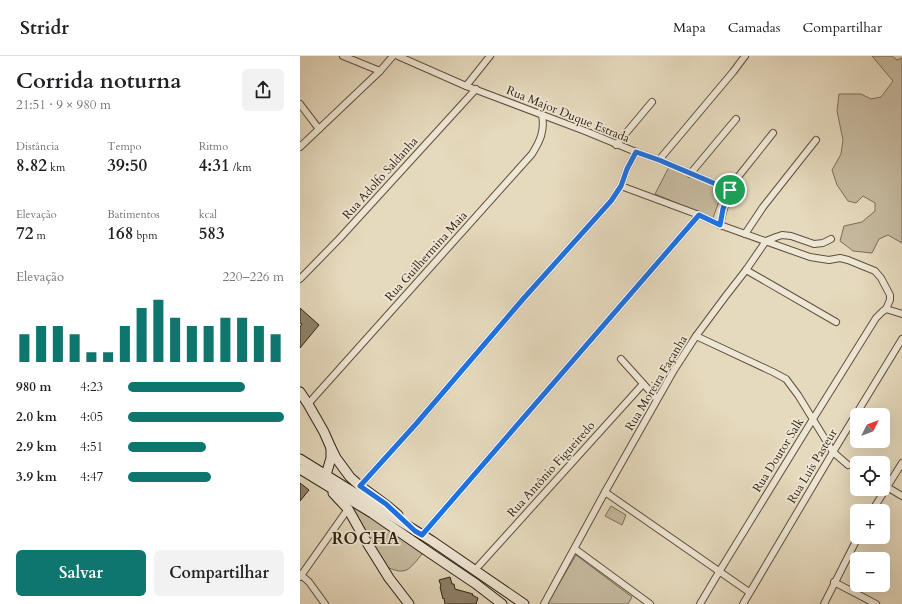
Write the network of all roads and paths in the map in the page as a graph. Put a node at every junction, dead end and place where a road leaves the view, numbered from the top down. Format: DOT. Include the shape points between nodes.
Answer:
graph roads {
  1 [pos="343,56"];
  2 [pos="393,56"];
  3 [pos="398,56"];
  4 [pos="490,56"];
  5 [pos="744,56"];
  6 [pos="380,71"];
  7 [pos="466,86"];
  8 [pos="476,89"];
  9 [pos="652,102"];
  10 [pos="300,104"];
  11 [pos="542,115"];
  12 [pos="736,119"];
  13 [pos="319,129"];
  14 [pos="773,133"];
  15 [pos="816,140"];
  16 [pos="616,145"];
  17 [pos="300,147"];
  18 [pos="636,152"];
  19 [pos="659,160"];
  20 [pos="690,174"];
  21 [pos="621,186"];
  22 [pos="730,190"];
  23 [pos="699,215"];
  24 [pos="720,225"];
  25 [pos="745,234"];
  26 [pos="831,239"];
  27 [pos="766,241"];
  28 [pos="746,270"];
  29 [pos="300,279"];
  30 [pos="886,310"];
  31 [pos="902,314"];
  32 [pos="836,322"];
  33 [pos="696,336"];
  34 [pos="902,339"];
  35 [pos="621,359"];
  36 [pos="643,384"];
  37 [pos="300,392"];
  38 [pos="657,399"];
  39 [pos="308,404"];
  40 [pos="813,419"];
  41 [pos="331,448"];
  42 [pos="833,452"];
  43 [pos="300,459"];
  44 [pos="902,463"];
  45 [pos="848,465"];
  46 [pos="300,468"];
  47 [pos="324,478"];
  48 [pos="890,482"];
  49 [pos="360,486"];
  50 [pos="890,489"];
  51 [pos="605,492"];
  52 [pos="902,496"];
  53 [pos="348,509"];
  54 [pos="419,533"];
  55 [pos="854,544"];
  56 [pos="574,549"];
  57 [pos="475,570"];
  58 [pos="719,572"];
  59 [pos="300,575"];
  60 [pos="834,582"];
  61 [pos="749,592"];
  62 [pos="325,604"];
  63 [pos="409,604"];
  64 [pos="502,604"];
  65 [pos="524,604"];
  66 [pos="544,604"];
  67 [pos="650,604"];
  68 [pos="700,604"];
  69 [pos="742,604"];
  70 [pos="824,604"];
  71 [pos="876,604"];
  1 -- 6 [label="street"];
  2 -- 6 [label="street"];
  3 -- 7 [label="street, Rua Major Duque Estrada"];
  4 -- 7 [label="street"];
  5 -- 19 [label="street"];
  6 -- 13 [label="street"];
  7 -- 8 [label="street, Rua Major Duque Estrada"];
  8 -- 11 [label="street, Rua Major Duque Estrada"];
  8 -- 29 [label="street, Rua Adolfo Saldanha"];
  9 -- 16 [label="street"];
  10 -- 13 [label="street"];
  11 -- 16 [label="street, Rua Major Duque Estrada"];
  11 -- 39 [label="street, Rua Guilhermina Maia" via="544,123 541,139 532,154"];
  12 -- 20 [label="street"];
  13 -- 17 [label="street"];
  14 -- 22 [label="street" via="737,177"];
  15 -- 25 [label="street"];
  16 -- 18 [label="street, Rua Major Duque Estrada"];
  18 -- 19 [label="street, Rua Major Duque Estrada"];
  18 -- 21 [label="street"];
  19 -- 20 [label="street, Rua Major Duque Estrada"];
  20 -- 22 [label="street, Rua Major Duque Estrada"];
  21 -- 23 [label="street"];
  21 -- 49 [label="street" via="611,201"];
  22 -- 24 [label="street"];
  23 -- 24 [label="street"];
  23 -- 54 [label="street"];
  24 -- 25 [label="street"];
  25 -- 27 [label="street"];
  26 -- 27 [label="street" via="814,244 782,235"];
  27 -- 28 [label="street, Rua Moreira Façanha"];
  27 -- 30 [label="street" via="810,257 829,260 840,258 875,271 890,295"];
  28 -- 32 [label="street"];
  28 -- 33 [label="street, Rua Moreira Façanha"];
  30 -- 31 [label="street"];
  30 -- 40 [label="street, Rua Doutor Salk" via="876,318"];
  33 -- 38 [label="street, Rua Moreira Façanha"];
  33 -- 40 [label="street" via="786,379"];
  34 -- 42 [label="street, Rua Luís Pasteur"];
  35 -- 36 [label="street"];
  36 -- 38 [label="street"];
  36 -- 57 [label="street, Rua Antônio Figueiredo"];
  37 -- 39 [label="main road"];
  38 -- 51 [label="street, Rua Moreira Façanha"];
  39 -- 41 [label="main road"];
  40 -- 42 [label="street"];
  40 -- 58 [label="street, Rua Doutor Salk"];
  41 -- 47 [label="main road" via="331,458"];
  41 -- 49 [label="main road" via="342,467"];
  42 -- 45 [label="street"];
  42 -- 61 [label="street, Rua Luís Pasteur"];
  43 -- 47 [label="main road"];
  44 -- 48 [label="street"];
  46 -- 47 [label="main road"];
  47 -- 53 [label="main road"];
  47 -- 54 [label="main road"];
  47 -- 64 [label="main road"];
  49 -- 54 [label="main road" via="386,504"];
  50 -- 52 [label="street"];
  51 -- 56 [label="street, Rua Moreira Façanha"];
  51 -- 58 [label="street"];
  53 -- 59 [label="street"];
  53 -- 63 [label="main road" via="389,578"];
  54 -- 57 [label="main road"];
  55 -- 60 [label="street"];
  56 -- 66 [label="street, Rua Moreira Façanha"];
  56 -- 67 [label="street"];
  57 -- 65 [label="main road"];
  58 -- 61 [label="street"];
  58 -- 68 [label="street, Rua Doutor Salk"];
  59 -- 62 [label="street" via="309,582"];
  60 -- 70 [label="street"];
  60 -- 71 [label="street"];
  61 -- 69 [label="street, Rua Luís Pasteur"];
}
